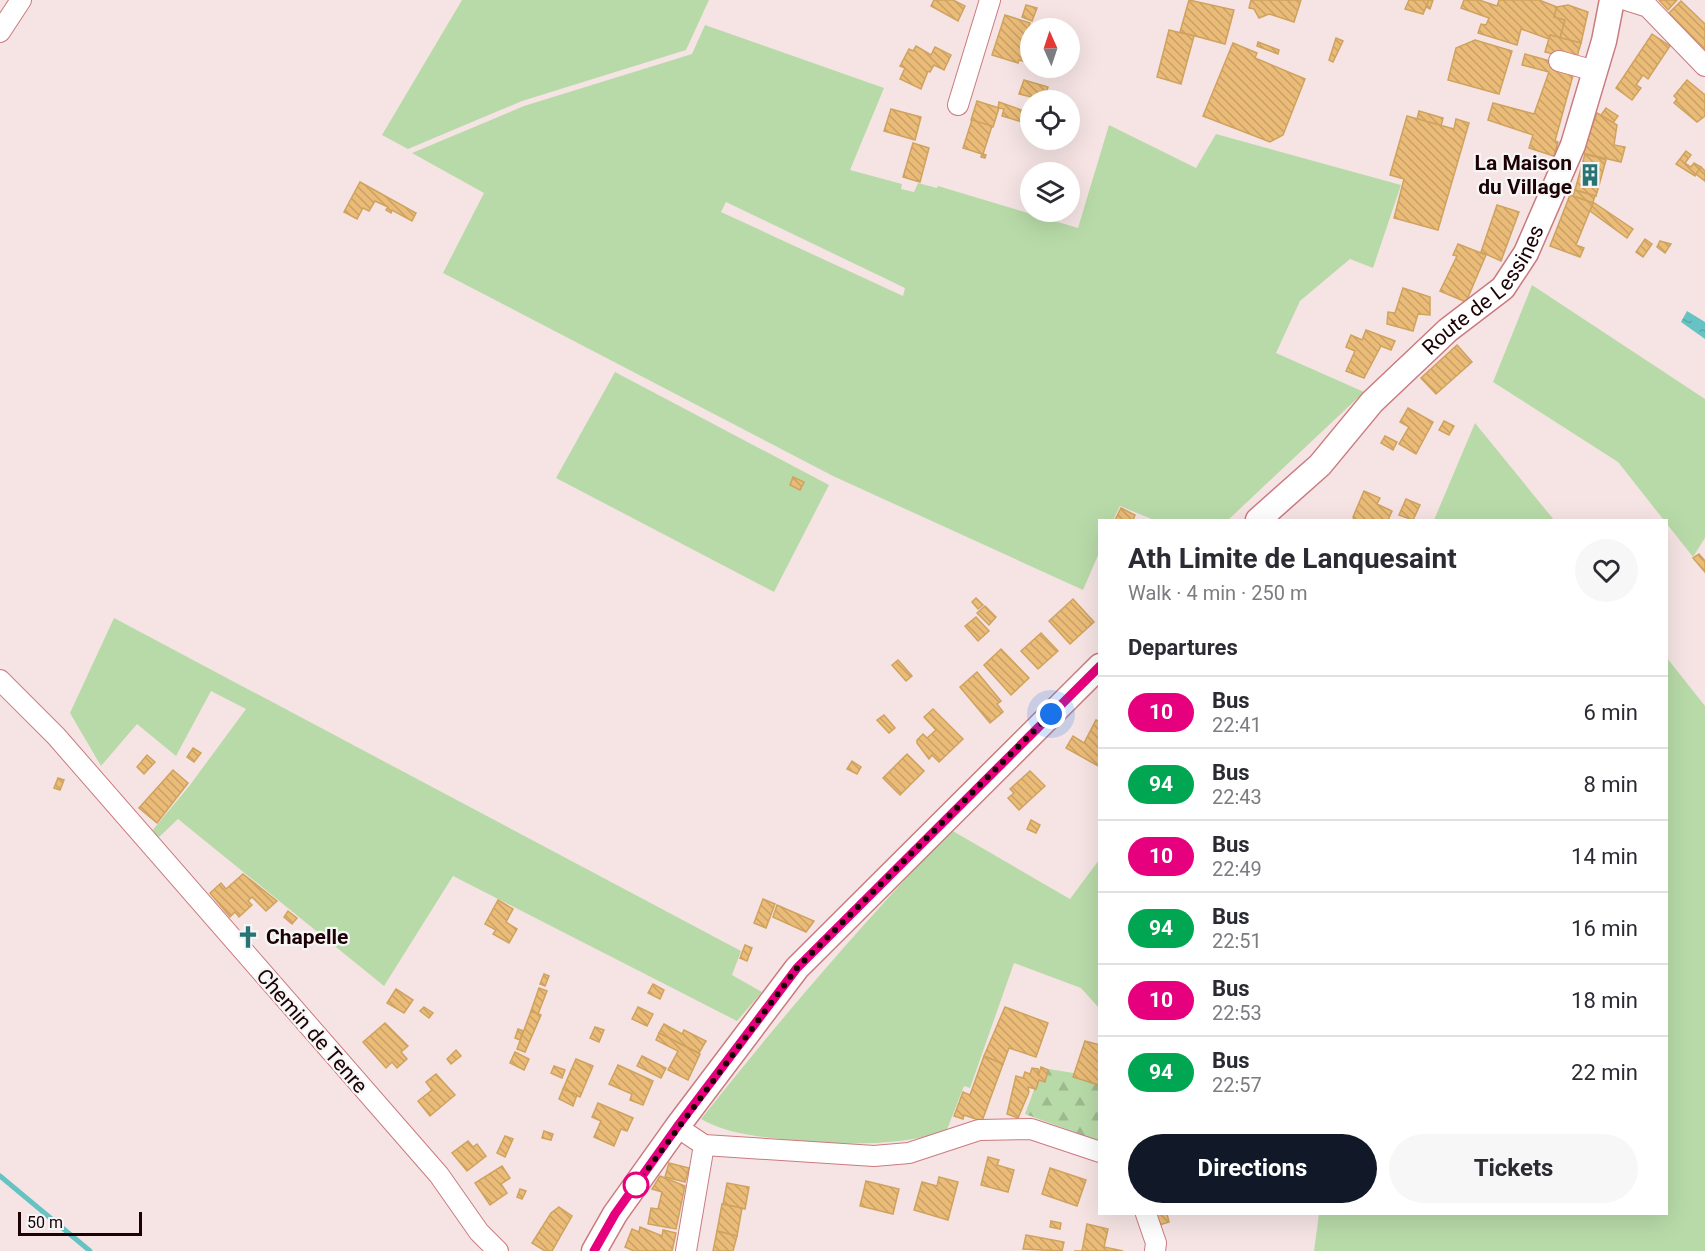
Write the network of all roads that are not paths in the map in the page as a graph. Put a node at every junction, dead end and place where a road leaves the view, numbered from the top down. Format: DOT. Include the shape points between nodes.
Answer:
graph roads {
  1 [pos="21,0"];
  2 [pos="990,0"];
  3 [pos="1612,0"];
  4 [pos="1626,0"];
  5 [pos="0,32"];
  6 [pos="1559,62"];
  7 [pos="1705,66"];
  8 [pos="1594,71"];
  9 [pos="958,105"];
  10 [pos="1259,519"];
  11 [pos="1098,668"];
  12 [pos="0,680"];
  13 [pos="677,1127"];
  14 [pos="704,1145"];
  15 [pos="1098,1151"];
  16 [pos="1146,1215"];
  17 [pos="498,1251"];
  18 [pos="594,1251"];
  19 [pos="686,1251"];
  20 [pos="1155,1251"];
  1 -- 5 [label="street"];
  2 -- 9 [label="street"];
  3 -- 8 [label="main road, Route de Lessines"];
  4 -- 7 [label="street" via="1648,7"];
  6 -- 8 [label="street"];
  8 -- 10 [label="main road, Route de Lessines" via="1573,145 1545,212 1526,253 1503,288 1448,330 1372,402 1320,465"];
  11 -- 13 [label="main road" via="797,968"];
  12 -- 17 [label="street, Chemin de Tenre" via="56,736 440,1175 479,1232"];
  13 -- 14 [label="street"];
  13 -- 18 [label="main road" via="615,1214"];
  14 -- 15 [label="street" via="874,1156 909,1152 979,1131 1031,1129"];
  14 -- 19 [label="street"];
  16 -- 20 [label="street"];
}
